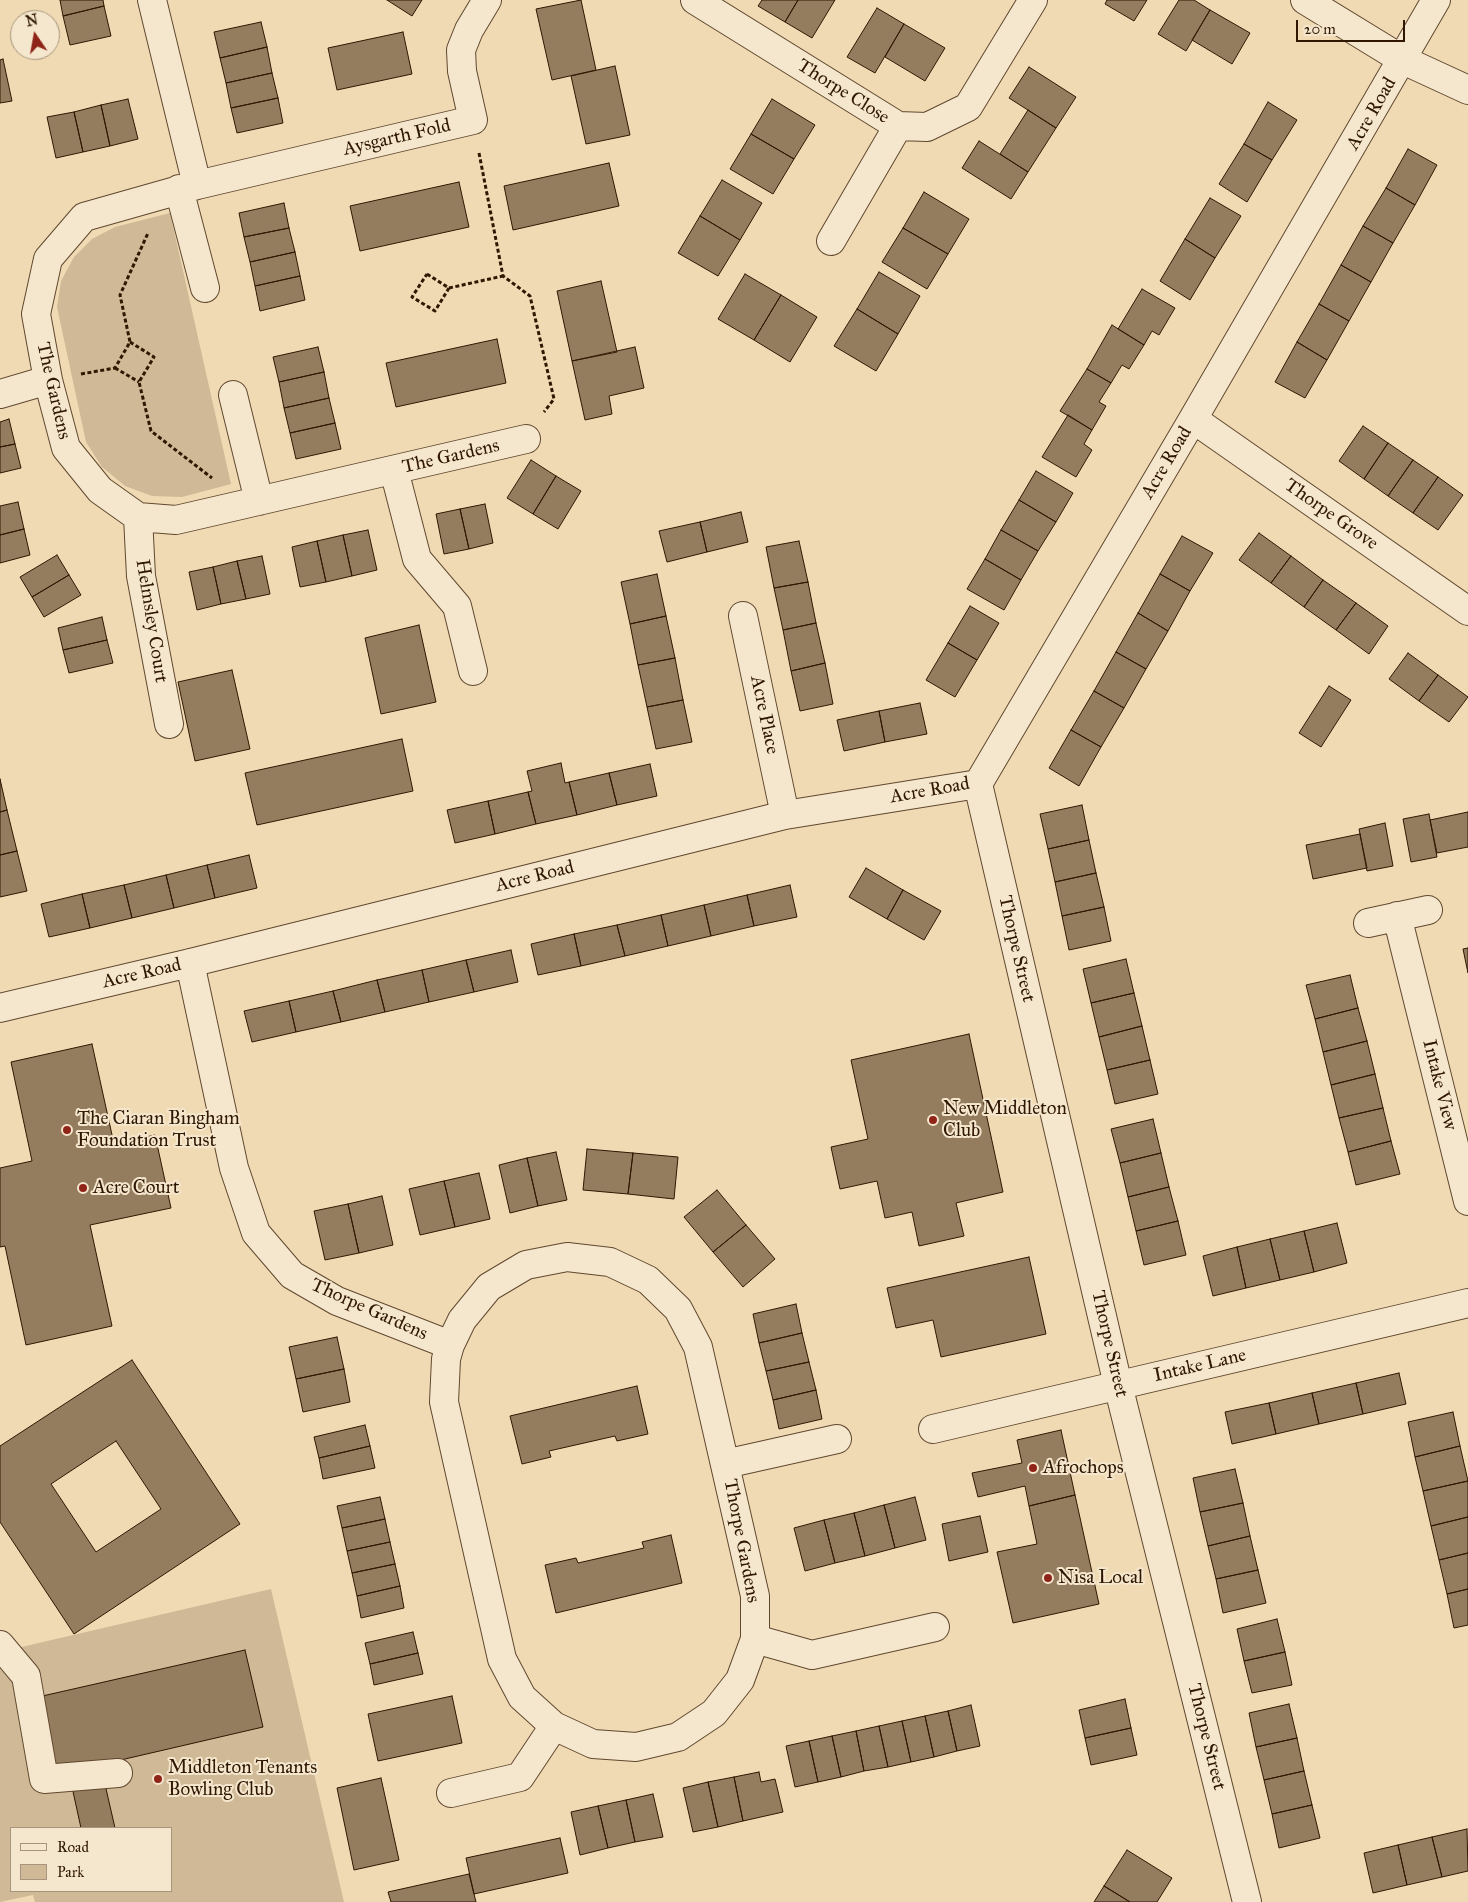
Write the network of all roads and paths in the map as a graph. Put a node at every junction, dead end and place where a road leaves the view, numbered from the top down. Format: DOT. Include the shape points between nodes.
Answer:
graph roads {
  1 [pos="152,0"];
  2 [pos="488,0"];
  3 [pos="695,0"];
  4 [pos="1033,0"];
  5 [pos="1305,0"];
  6 [pos="1436,0"];
  7 [pos="1403,60"];
  8 [pos="1468,90"];
  9 [pos="473,120"];
  10 [pos="898,126"];
  11 [pos="180,189"];
  12 [pos="831,241"];
  13 [pos="503,276"];
  14 [pos="205,288"];
  15 [pos="449,288"];
  16 [pos="130,342"];
  17 [pos="115,368"];
  18 [pos="48,380"];
  19 [pos="139,382"];
  20 [pos="0,394"];
  21 [pos="233,395"];
  22 [pos="1193,419"];
  23 [pos="526,439"];
  24 [pos="394,470"];
  25 [pos="252,503"];
  26 [pos="138,517"];
  27 [pos="1468,611"];
  28 [pos="743,616"];
  29 [pos="473,671"];
  30 [pos="169,724"];
  31 [pos="978,784"];
  32 [pos="785,815"];
  33 [pos="1428,910"];
  34 [pos="1397,916"];
  35 [pos="1368,923"];
  36 [pos="190,963"];
  37 [pos="0,1008"];
  38 [pos="1468,1202"];
  39 [pos="1468,1303"];
  40 [pos="450,1345"];
  41 [pos="1118,1385"];
  42 [pos="933,1429"];
  43 [pos="837,1439"];
  44 [pos="725,1464"];
  45 [pos="935,1627"];
  46 [pos="755,1639"];
  47 [pos="0,1645"];
  48 [pos="554,1726"];
  49 [pos="118,1772"];
  50 [pos="451,1793"];
  51 [pos="1247,1902"];
  1 -- 11 [label="street"];
  2 -- 9 [label="street, Aysgarth Fold" via="461,50 462,71"];
  3 -- 10 [label="street, Thorpe Close"];
  4 -- 10 [label="street, Thorpe Close" via="968,107 927,127"];
  5 -- 7 [label="street"];
  6 -- 7 [label="street, Acre Road"];
  7 -- 8 [label="street"];
  7 -- 22 [label="street, Acre Road"];
  9 -- 11 [label="street, Aysgarth Fold"];
  9 -- 13 [label="path"];
  10 -- 12 [label="street"];
  11 -- 14 [label="street"];
  11 -- 16 [label="path" via="120,294"];
  11 -- 18 [label="street, The Gardens" via="84,217 48,259 36,314"];
  13 -- 15 [label="path"];
  13 -- 23 [label="path" via="530,296 554,399"];
  15 -- 15 [label="path" via="435,310 412,297 427,274"];
  16 -- 17 [label="path"];
  16 -- 19 [label="path" via="154,356"];
  17 -- 18 [label="path"];
  17 -- 19 [label="path"];
  18 -- 20 [label="street"];
  18 -- 26 [label="street, The Gardens" via="66,448 100,490"];
  19 -- 25 [label="path" via="151,431"];
  21 -- 25 [label="street"];
  22 -- 27 [label="street, Thorpe Grove"];
  22 -- 31 [label="street, Acre Road"];
  23 -- 24 [label="street, The Gardens"];
  24 -- 25 [label="street, The Gardens"];
  24 -- 29 [label="street" via="417,559 457,606"];
  25 -- 26 [label="street, The Gardens" via="176,520"];
  26 -- 30 [label="street, Helmsley Court" via="141,576"];
  28 -- 32 [label="street, Acre Place"];
  31 -- 32 [label="street, Acre Road"];
  31 -- 41 [label="street, Thorpe Street"];
  32 -- 36 [label="street, Acre Road"];
  33 -- 34 [label="street"];
  34 -- 35 [label="street"];
  34 -- 38 [label="street, Intake View"];
  36 -- 37 [label="street, Acre Road"];
  36 -- 40 [label="street, Thorpe Gardens" via="234,1168 256,1232 292,1275 337,1300"];
  39 -- 41 [label="street, Intake Lane"];
  40 -- 44 [label="street, Thorpe Gardens" via="462,1320 489,1288 526,1266 567,1257 610,1262 648,1280 678,1309 698,1347"];
  40 -- 48 [label="street, Thorpe Gardens" via="446,1359 444,1402 502,1659 522,1697"];
  41 -- 42 [label="street, Intake Lane"];
  41 -- 51 [label="street, Thorpe Street"];
  43 -- 44 [label="street"];
  44 -- 46 [label="street, Thorpe Gardens" via="755,1596"];
  45 -- 46 [label="street" via="812,1655"];
  46 -- 48 [label="street, Thorpe Gardens" via="740,1680 714,1713 678,1737 636,1747 593,1744"];
  47 -- 49 [label="street" via="26,1676 44,1779"];
  48 -- 50 [label="street" via="520,1777"];
}
